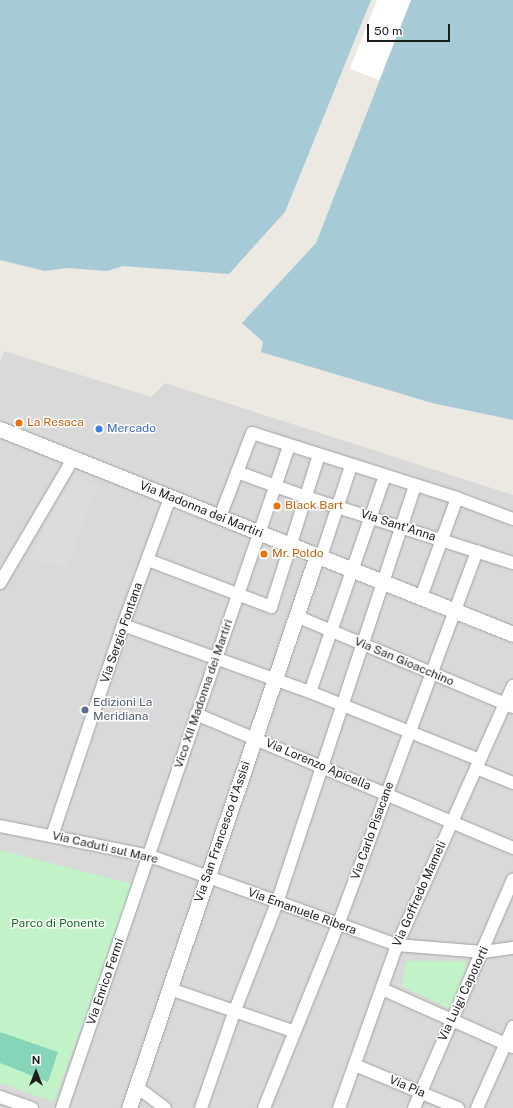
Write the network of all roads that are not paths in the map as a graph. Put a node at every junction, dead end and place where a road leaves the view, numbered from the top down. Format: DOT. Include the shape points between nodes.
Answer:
graph roads {
  1 [pos="0,429"];
  2 [pos="289,446"];
  3 [pos="319,455"];
  4 [pos="73,459"];
  5 [pos="351,466"];
  6 [pos="238,472"];
  7 [pos="385,476"];
  8 [pos="275,486"];
  9 [pos="415,486"];
  10 [pos="306,497"];
  11 [pos="170,498"];
  12 [pos="458,498"];
  13 [pos="337,507"];
  14 [pos="220,517"];
  15 [pos="371,518"];
  16 [pos="513,519"];
  17 [pos="402,528"];
  18 [pos="259,533"];
  19 [pos="442,541"];
  20 [pos="291,545"];
  21 [pos="477,551"];
  22 [pos="319,556"];
  23 [pos="148,560"];
  24 [pos="513,563"];
  25 [pos="353,570"];
  26 [pos="384,582"];
  27 [pos="0,583"];
  28 [pos="238,594"];
  29 [pos="421,596"];
  30 [pos="455,610"];
  31 [pos="296,616"];
  32 [pos="513,623"];
  33 [pos="123,625"];
  34 [pos="497,627"];
  35 [pos="332,631"];
  36 [pos="513,634"];
  37 [pos="363,644"];
  38 [pos="216,657"];
  39 [pos="431,672"];
  40 [pos="275,679"];
  41 [pos="513,686"];
  42 [pos="310,692"];
  43 [pos="342,705"];
  44 [pos="509,705"];
  45 [pos="196,714"];
  46 [pos="408,730"];
  47 [pos="255,738"];
  48 [pos="478,764"];
  49 [pos="320,767"];
  50 [pos="513,783"];
  51 [pos="387,794"];
  52 [pos="452,822"];
  53 [pos="0,826"];
  54 [pos="52,836"];
  55 [pos="513,848"];
  56 [pos="150,856"];
  57 [pos="208,878"];
  58 [pos="513,879"];
  59 [pos="277,902"];
  60 [pos="338,925"];
  61 [pos="397,945"];
  62 [pos="513,948"];
  63 [pos="483,952"];
  64 [pos="382,989"];
  65 [pos="170,990"];
  66 [pos="234,1010"];
  67 [pos="451,1020"];
  68 [pos="513,1027"];
  69 [pos="293,1031"];
  70 [pos="509,1046"];
  71 [pos="356,1065"];
  72 [pos="137,1087"];
  73 [pos="420,1092"];
  74 [pos="0,1097"];
  75 [pos="32,1108"];
  76 [pos="62,1108"];
  77 [pos="129,1108"];
  78 [pos="165,1108"];
  79 [pos="201,1108"];
  80 [pos="264,1108"];
  81 [pos="340,1108"];
  82 [pos="414,1108"];
  83 [pos="458,1108"];
  84 [pos="477,1108"];
  1 -- 4 [label="street, Via Madonna dei Martiri"];
  2 -- 3 [label="street"];
  2 -- 6 [label="street" via="252,434"];
  2 -- 8 [label="street, Vico XII Madonna dei Martiri"];
  3 -- 5 [label="street"];
  3 -- 10 [label="street"];
  4 -- 11 [label="street, Via Madonna dei Martiri"];
  4 -- 27 [label="street"];
  5 -- 7 [label="street"];
  5 -- 13 [label="street"];
  6 -- 8 [label="street, Via Sant'Anna"];
  6 -- 14 [label="street"];
  7 -- 9 [label="street"];
  7 -- 15 [label="street"];
  8 -- 10 [label="street, Via Sant'Anna"];
  8 -- 18 [label="street, Vico XII Madonna dei Martiri"];
  9 -- 12 [label="street"];
  9 -- 17 [label="street"];
  10 -- 13 [label="street, Via Sant'Anna"];
  10 -- 20 [label="street"];
  11 -- 14 [label="street, Via Madonna dei Martiri"];
  11 -- 23 [label="street, Via Sergio Fontana"];
  12 -- 16 [label="street"];
  12 -- 19 [label="street"];
  13 -- 15 [label="street, Via Sant'Anna"];
  13 -- 22 [label="street"];
  14 -- 18 [label="street, Via Madonna dei Martiri"];
  15 -- 17 [label="street, Via Sant'Anna"];
  15 -- 25 [label="street"];
  17 -- 19 [label="street, Via Sant'Anna"];
  17 -- 26 [label="street"];
  18 -- 20 [label="street, Via Madonna dei Martiri"];
  18 -- 28 [label="street, Vico XII Madonna dei Martiri"];
  19 -- 21 [label="street, Via Sant'Anna"];
  19 -- 29 [label="street"];
  20 -- 22 [label="street, Via Madonna dei Martiri"];
  20 -- 28 [label="street" via="271,607"];
  21 -- 24 [label="street, Via Sant'Anna"];
  21 -- 30 [label="street, Via Carlo Pisacane"];
  22 -- 25 [label="street, Via Madonna dei Martiri"];
  22 -- 31 [label="street, Via San Francesco d'Assisi"];
  23 -- 28 [label="street"];
  23 -- 33 [label="street, Via Sergio Fontana"];
  25 -- 26 [label="street, Via Madonna dei Martiri"];
  25 -- 35 [label="street"];
  26 -- 29 [label="street, Via Madonna dei Martiri"];
  26 -- 37 [label="street"];
  28 -- 38 [label="street, Vico XII Madonna dei Martiri"];
  29 -- 30 [label="street, Via Madonna dei Martiri"];
  30 -- 34 [label="street, Via Madonna dei Martiri"];
  30 -- 39 [label="street, Via Carlo Pisacane"];
  31 -- 35 [label="street, Via San Gioacchino"];
  31 -- 40 [label="street, Via San Francesco d'Assisi"];
  32 -- 34 [label="street"];
  33 -- 38 [label="street"];
  33 -- 54 [label="street, Via Sergio Fontana"];
  34 -- 36 [label="street, Via Madonna dei Martiri"];
  35 -- 37 [label="street, Via San Gioacchino"];
  35 -- 42 [label="street"];
  37 -- 39 [label="street, Via San Gioacchino"];
  37 -- 43 [label="street"];
  38 -- 40 [label="street"];
  38 -- 45 [label="street, Vico XII Madonna dei Martiri"];
  39 -- 44 [label="street, Via San Gioacchino"];
  39 -- 46 [label="street, Via Carlo Pisacane"];
  40 -- 42 [label="street"];
  40 -- 47 [label="street, Via San Francesco d'Assisi"];
  41 -- 44 [label="street, Via Goffredo Mameli"];
  42 -- 43 [label="street"];
  43 -- 46 [label="street"];
  43 -- 49 [label="street"];
  44 -- 48 [label="street, Via Goffredo Mameli"];
  45 -- 47 [label="street, Via Lorenzo Apicella"];
  45 -- 56 [label="street, Vico XII Madonna dei Martiri"];
  46 -- 48 [label="street"];
  46 -- 51 [label="street, Via Carlo Pisacane"];
  47 -- 49 [label="street, Via Lorenzo Apicella"];
  47 -- 57 [label="street, Via San Francesco d'Assisi"];
  48 -- 50 [label="street"];
  48 -- 52 [label="street, Via Goffredo Mameli"];
  49 -- 51 [label="street, Via Lorenzo Apicella"];
  49 -- 59 [label="street"];
  51 -- 52 [label="street, Via Lorenzo Apicella"];
  51 -- 60 [label="street, Via Carlo Pisacane"];
  52 -- 55 [label="street, Via Lorenzo Apicella"];
  52 -- 61 [label="street, Via Goffredo Mameli"];
  53 -- 54 [label="street, Via Caduti sul Mare"];
  54 -- 56 [label="street, Via Caduti sul Mare"];
  56 -- 57 [label="street, Via Caduti sul Mare"];
  56 -- 76 [label="street, Via Enrico Fermi"];
  57 -- 59 [label="street, Via Emanuele Ribera"];
  57 -- 65 [label="street, Via San Francesco d'Assisi"];
  58 -- 63 [label="street, Via Luigi Capotorti"];
  59 -- 60 [label="street, Via Emanuele Ribera"];
  59 -- 66 [label="street"];
  60 -- 61 [label="street, Via Emanuele Ribera"];
  60 -- 69 [label="street, Via Carlo Pisacane"];
  61 -- 63 [label="street, Via Emanuele Ribera"];
  61 -- 64 [label="street, Via Goffredo Mameli"];
  62 -- 63 [label="street, Via Emanuele Ribera"];
  63 -- 67 [label="street, Via Luigi Capotorti"];
  64 -- 67 [label="street"];
  64 -- 71 [label="street, Via Goffredo Mameli"];
  65 -- 66 [label="street"];
  65 -- 72 [label="street, Via San Francesco d'Assisi"];
  66 -- 69 [label="street"];
  66 -- 79 [label="street"];
  67 -- 70 [label="street"];
  67 -- 73 [label="street, Via Luigi Capotorti"];
  68 -- 70 [label="street"];
  69 -- 80 [label="street, Via Carlo Pisacane"];
  70 -- 84 [label="street"];
  71 -- 73 [label="street, Via Pia"];
  71 -- 81 [label="street, Via Goffredo Mameli"];
  72 -- 77 [label="street, Via San Francesco d'Assisi"];
  72 -- 78 [label="street"];
  73 -- 82 [label="street, Via Luigi Capotorti"];
  73 -- 83 [label="street, Via Pia"];
  74 -- 75 [label="street"];
}
